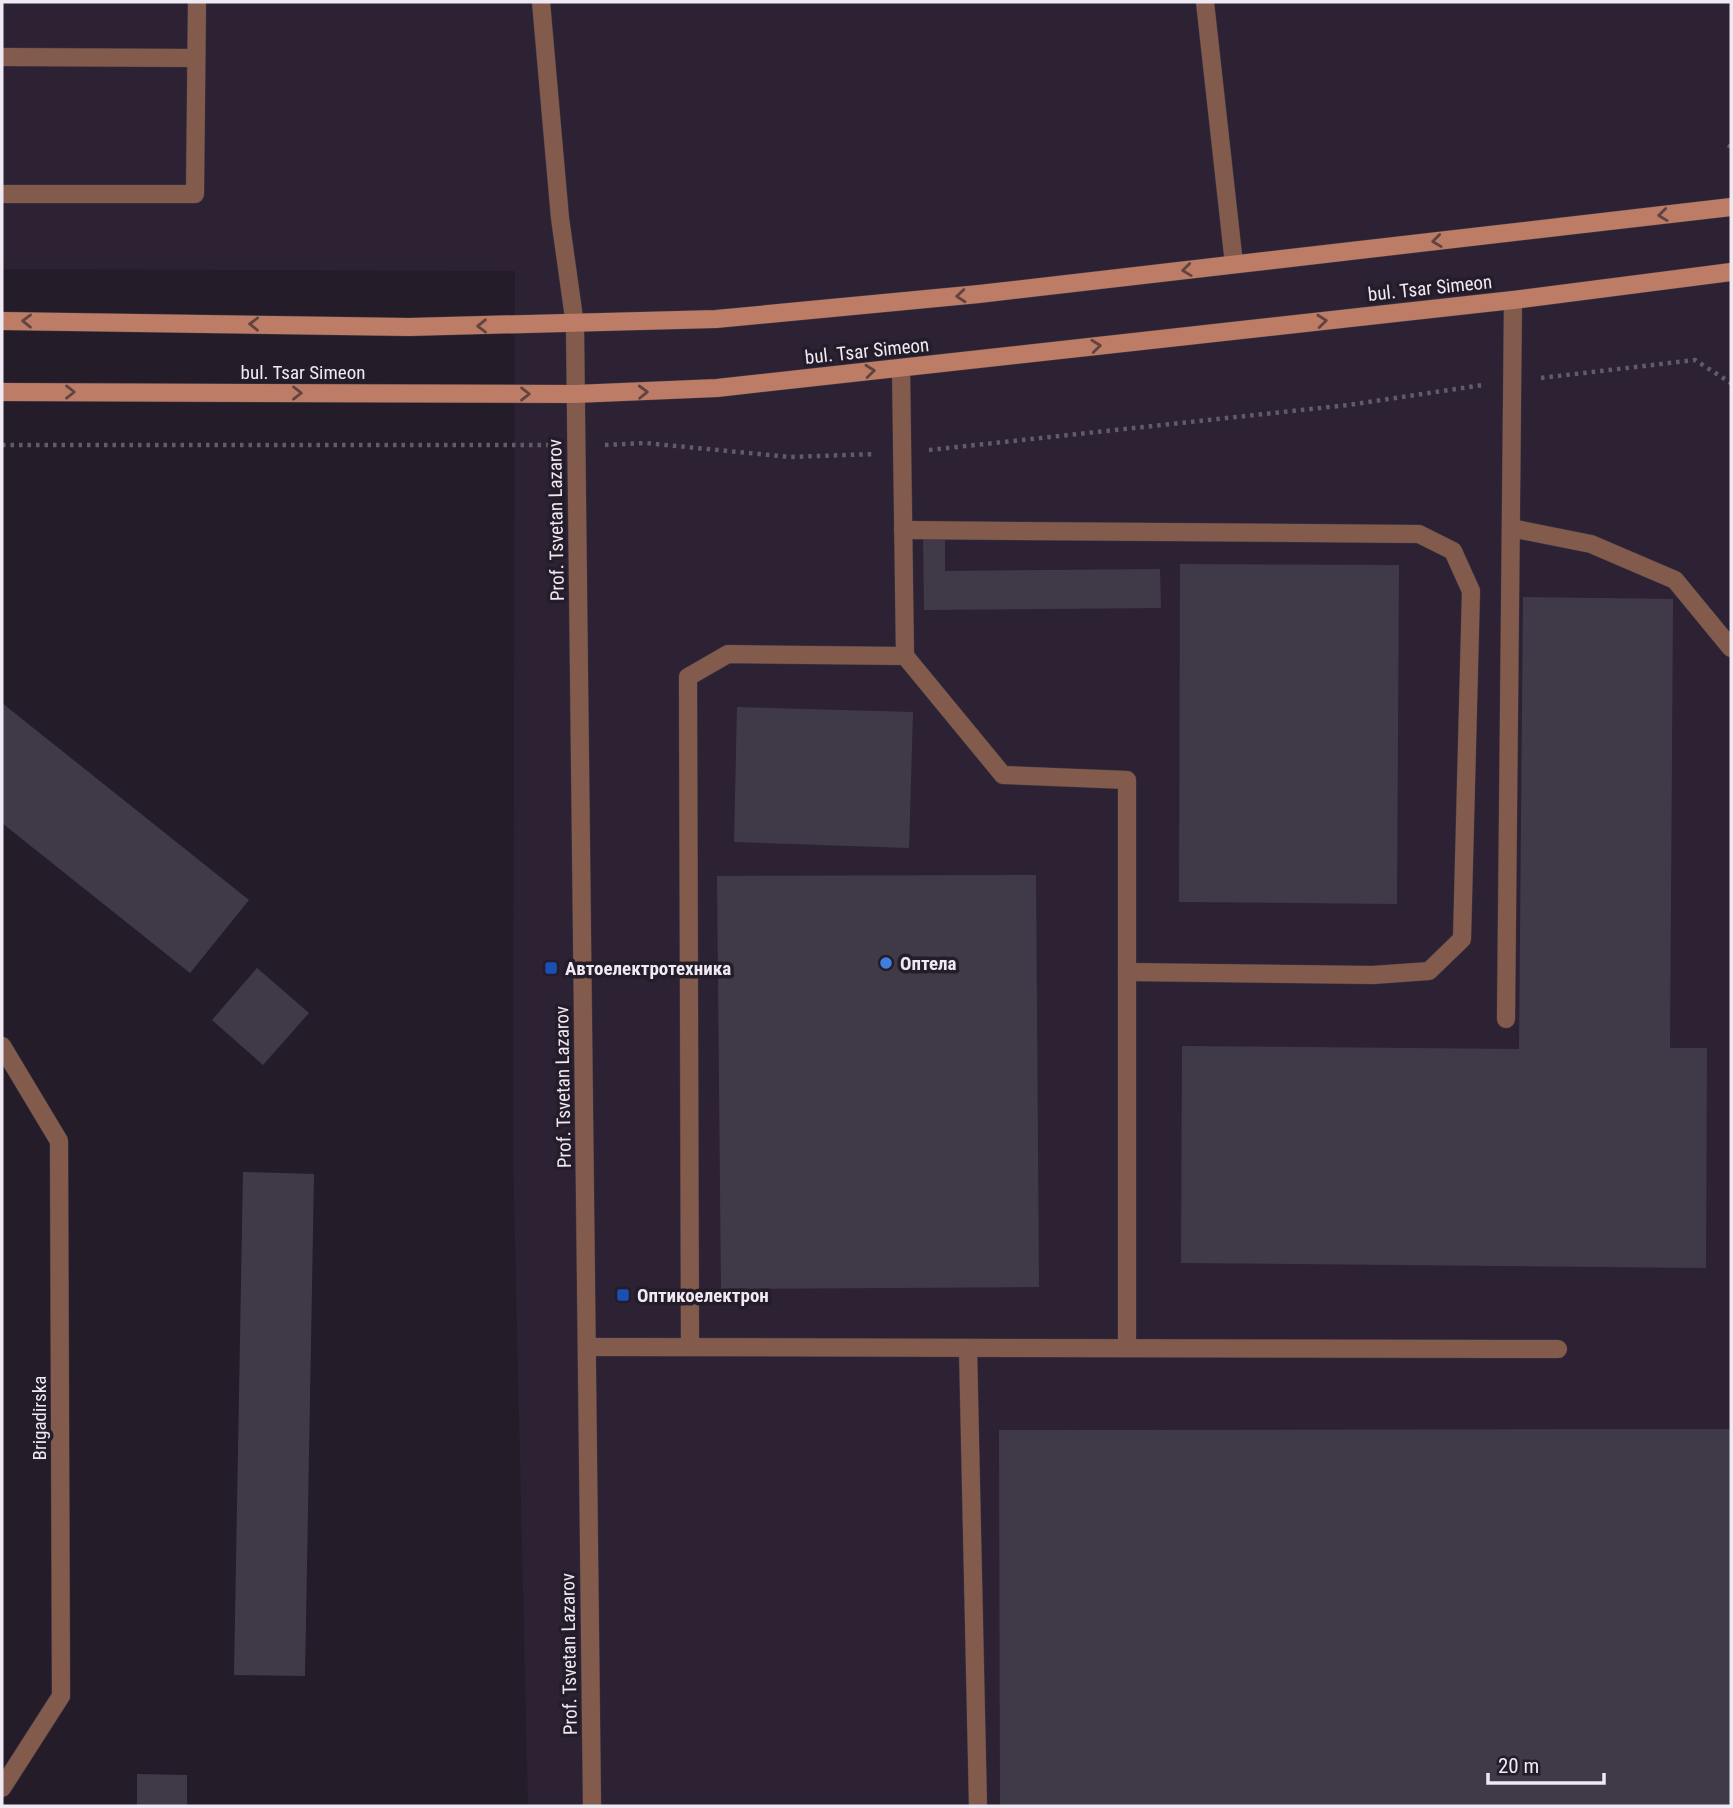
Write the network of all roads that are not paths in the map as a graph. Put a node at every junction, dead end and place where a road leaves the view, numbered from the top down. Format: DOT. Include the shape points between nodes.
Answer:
graph roads {
  1 [pos="197,2"];
  2 [pos="541,2"];
  3 [pos="1205,2"];
  4 [pos="2,57"];
  5 [pos="196,58"];
  6 [pos="2,194"];
  7 [pos="1731,207"];
  8 [pos="1234,264"];
  9 [pos="1731,272"];
  10 [pos="1513,300"];
  11 [pos="2,321"];
  12 [pos="575,325"];
  13 [pos="901,368"];
  14 [pos="2,392"];
  15 [pos="575,394"];
  16 [pos="1511,528"];
  17 [pos="903,530"];
  18 [pos="1731,648"];
  19 [pos="905,656"];
  20 [pos="1127,972"];
  21 [pos="1506,1019"];
  22 [pos="2,1046"];
  23 [pos="587,1347"];
  24 [pos="690,1347"];
  25 [pos="968,1348"];
  26 [pos="1128,1348"];
  27 [pos="1558,1349"];
  28 [pos="2,1788"];
  29 [pos="592,1806"];
  30 [pos="978,1806"];
  1 -- 5 [label="street"];
  2 -- 12 [label="street, Prof. Tsvetan Lazarov" via="560,218"];
  3 -- 8 [label="street"];
  4 -- 5 [label="street"];
  5 -- 6 [label="street" via="195,194"];
  7 -- 8 [label="main road, one-way"];
  8 -- 12 [label="main road, one-way" via="979,295 716,319"];
  9 -- 10 [label="main road, bul. Tsar Simeon"];
  13 -- 10 [label="main road, bul. Tsar Simeon, one-way"];
  10 -- 16 [label="street"];
  12 -- 11 [label="main road, one-way"];
  12 -- 15 [label="street, Prof. Tsvetan Lazarov"];
  15 -- 13 [label="main road, bul. Tsar Simeon, one-way" via="717,388"];
  13 -- 17 [label="street"];
  14 -- 15 [label="main road, bul. Tsar Simeon, one-way"];
  15 -- 23 [label="street, Prof. Tsvetan Lazarov"];
  16 -- 18 [label="street" via="1591,544 1675,580"];
  16 -- 21 [label="street"];
  17 -- 19 [label="street"];
  17 -- 20 [label="street" via="1419,534 1453,551 1471,591 1462,939 1429,971 1373,975"];
  19 -- 20 [label="street" via="1003,775 1127,780"];
  19 -- 24 [label="street" via="728,654 688,677"];
  20 -- 26 [label="street"];
  22 -- 28 [label="street, Brigadirska" via="59,1141 61,1696"];
  23 -- 24 [label="street"];
  23 -- 29 [label="street, Prof. Tsvetan Lazarov"];
  24 -- 25 [label="street"];
  25 -- 26 [label="street"];
  25 -- 30 [label="street"];
  26 -- 27 [label="street"];
}
